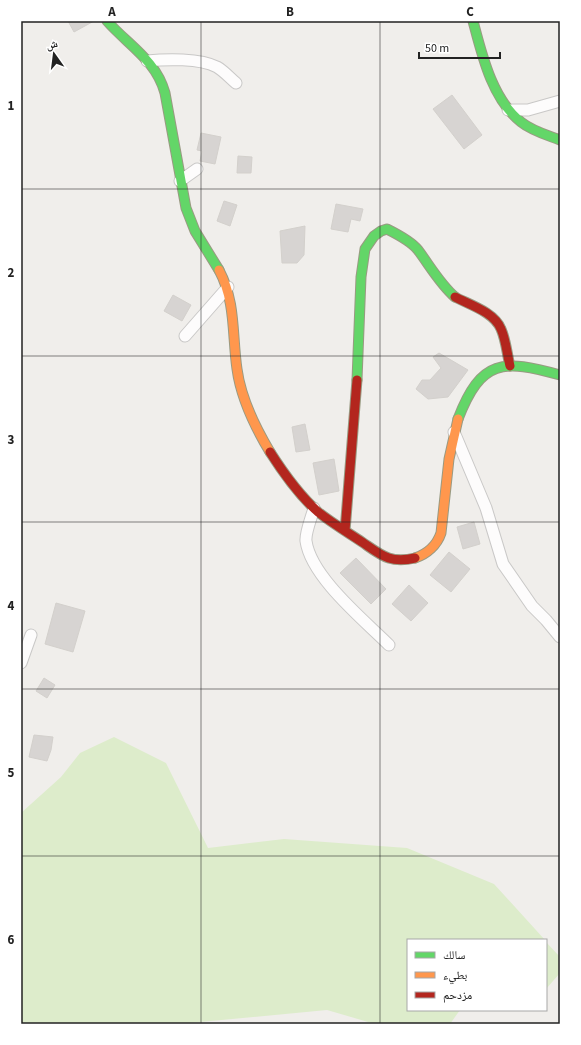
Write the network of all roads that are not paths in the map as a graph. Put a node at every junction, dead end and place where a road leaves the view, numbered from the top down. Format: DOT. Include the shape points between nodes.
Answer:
graph roads {
  1 [pos="107,21"];
  2 [pos="473,21"];
  3 [pos="147,61"];
  4 [pos="236,83"];
  5 [pos="560,101"];
  6 [pos="508,110"];
  7 [pos="560,140"];
  8 [pos="197,169"];
  9 [pos="180,181"];
  10 [pos="228,287"];
  11 [pos="185,336"];
  12 [pos="510,366"];
  13 [pos="560,375"];
  14 [pos="454,432"];
  15 [pos="314,508"];
  16 [pos="345,531"];
  17 [pos="31,635"];
  18 [pos="560,637"];
  19 [pos="389,645"];
  20 [pos="21,663"];
  1 -- 3 [label="street"];
  2 -- 6 [label="street" via="480,49 494,85"];
  3 -- 4 [label="street" via="170,59 204,63 218,67"];
  3 -- 9 [label="street" via="165,93"];
  5 -- 6 [label="street" via="528,110"];
  6 -- 7 [label="street" via="521,123"];
  8 -- 9 [label="street"];
  9 -- 10 [label="street" via="192,226 216,262"];
  10 -- 11 [label="street"];
  10 -- 15 [label="street" via="232,303 237,373 247,408 279,466 299,494"];
  12 -- 13 [label="street" via="528,366"];
  12 -- 14 [label="street" via="492,369 479,379 466,399"];
  12 -- 16 [label="street" via="501,328 494,319 486,312 454,297 435,276 417,249 396,233 387,229 374,236 365,248 361,276 356,403"];
  14 -- 16 [label="street" via="438,542 423,555 401,560 385,558"];
  14 -- 18 [label="street" via="486,508 504,564 532,606"];
  15 -- 16 [label="street"];
  15 -- 19 [label="street" via="306,540 310,555 329,586"];
  17 -- 20 [label="street"];
}
